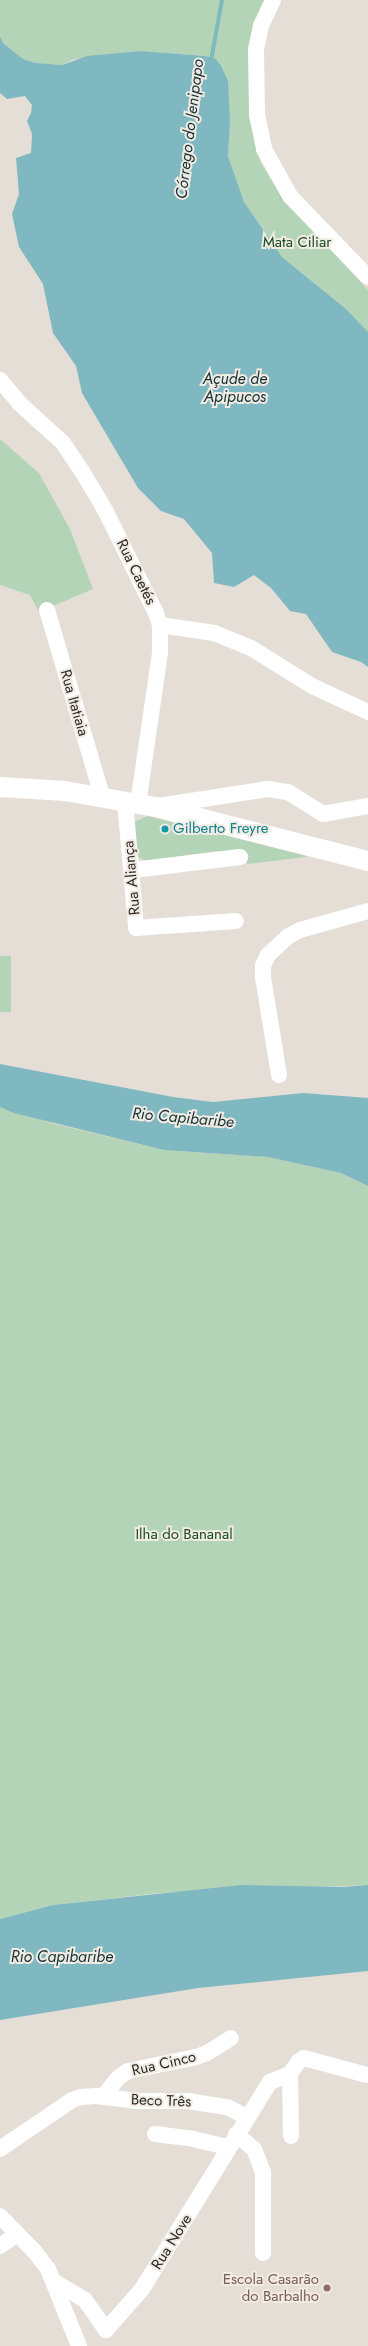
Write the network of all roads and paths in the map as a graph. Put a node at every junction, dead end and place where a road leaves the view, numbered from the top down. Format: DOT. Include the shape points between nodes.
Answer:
graph roads {
  1 [pos="273,0"];
  2 [pos="368,277"];
  3 [pos="0,380"];
  4 [pos="46,610"];
  5 [pos="160,625"];
  6 [pos="368,712"];
  7 [pos="0,787"];
  8 [pos="126,801"];
  9 [pos="368,806"];
  10 [pos="240,857"];
  11 [pos="368,861"];
  12 [pos="133,870"];
  13 [pos="368,911"];
  14 [pos="236,920"];
  15 [pos="279,1075"];
  16 [pos="231,2038"];
  17 [pos="290,2074"];
  18 [pos="367,2075"];
  19 [pos="103,2096"];
  20 [pos="247,2117"];
  21 [pos="155,2134"];
  22 [pos="291,2136"];
  23 [pos="232,2141"];
  24 [pos="0,2149"];
  25 [pos="0,2216"];
  26 [pos="17,2234"];
  27 [pos="0,2246"];
  28 [pos="263,2253"];
  29 [pos="55,2282"];
  30 [pos="79,2346"];
  1 -- 2 [label="street" via="261,26 256,50 257,115 264,149 290,196"];
  3 -- 5 [label="street, Rua Caetés" via="19,403 50,428 82,471 105,510"];
  4 -- 8 [label="street, Rua Itatiaia"];
  5 -- 6 [label="street" via="214,633 251,648 312,686"];
  5 -- 8 [label="street, Rua Caetés" via="160,653"];
  7 -- 8 [label="main road"];
  8 -- 9 [label="street" via="268,789 288,792 323,814"];
  8 -- 11 [label="main road"];
  8 -- 12 [label="street, Rua Aliança"];
  10 -- 12 [label="street"];
  12 -- 14 [label="street, Rua Aliança" via="136,928"];
  13 -- 15 [label="street" via="300,930 287,937 268,955 263,966"];
  16 -- 19 [label="street, Rua Cinco" via="196,2057 128,2071 118,2078"];
  17 -- 18 [label="street" via="301,2059 309,2058"];
  17 -- 20 [label="street, Rua Nove" via="270,2082"];
  17 -- 22 [label="street"];
  19 -- 20 [label="street, Beco Três" via="138,2101 188,2100 227,2107"];
  19 -- 24 [label="street, Beco Três" via="72,2100"];
  20 -- 23 [label="street, Rua Nove"];
  21 -- 23 [label="street"];
  23 -- 28 [label="street" via="254,2149 263,2172"];
  23 -- 29 [label="street, Rua Nove" via="142,2289 106,2330 85,2300"];
  25 -- 26 [label="street"];
  26 -- 27 [label="street"];
  26 -- 29 [label="street" via="35,2252"];
  29 -- 30 [label="street"];
}
